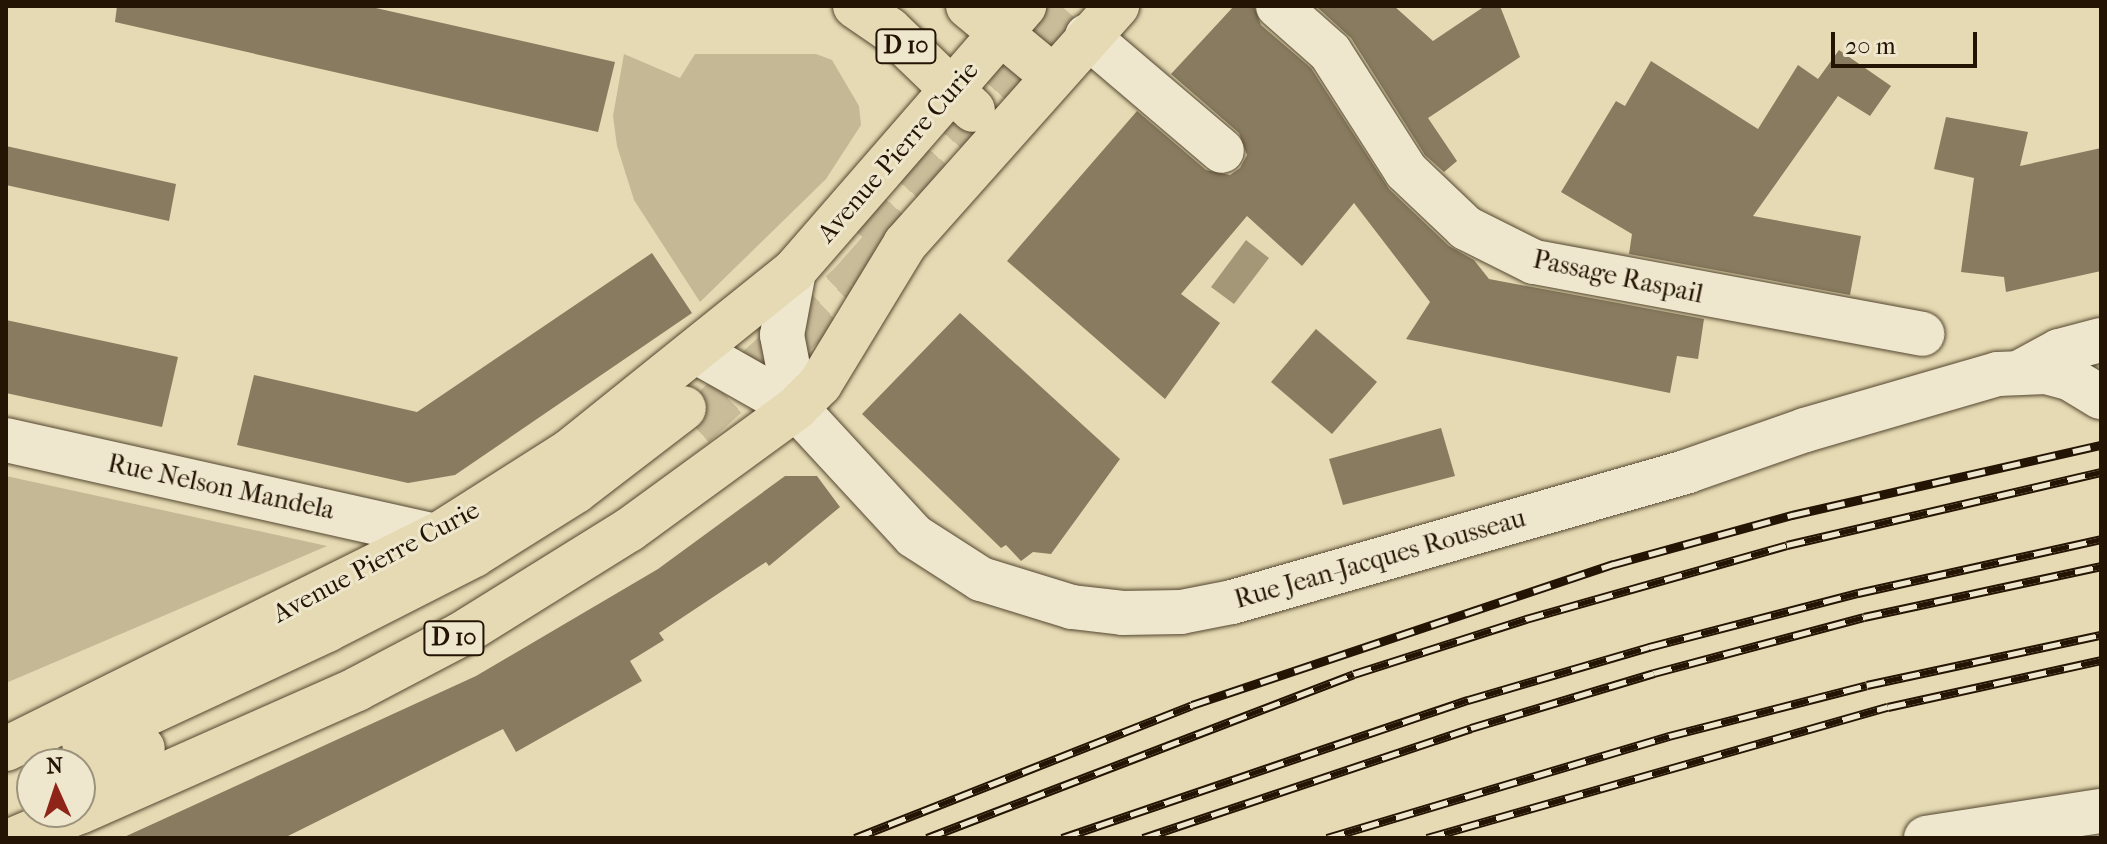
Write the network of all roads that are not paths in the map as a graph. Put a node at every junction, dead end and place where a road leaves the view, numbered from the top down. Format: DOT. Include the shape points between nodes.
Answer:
graph roads {
  1 [pos="855,6"];
  2 [pos="1278,6"];
  3 [pos="998,15"];
  4 [pos="1102,21"];
  5 [pos="1051,75"];
  6 [pos="953,90"];
  7 [pos="998,136"];
  8 [pos="1222,151"];
  9 [pos="794,271"];
  10 [pos="1922,334"];
  11 [pos="2101,340"];
  12 [pos="697,352"];
  13 [pos="2018,373"];
  14 [pos="2101,397"];
  15 [pos="796,408"];
  16 [pos="6,440"];
  17 [pos="436,536"];
  18 [pos="193,724"];
  19 [pos="247,738"];
  20 [pos="73,748"];
  21 [pos="6,749"];
  22 [pos="96,769"];
  23 [pos="96,805"];
  24 [pos="2101,811"];
  25 [pos="41,828"];
  26 [pos="17,838"];
  27 [pos="1926,838"];
  1 -- 6 [label="main road, D 10" via="890,30"];
  2 -- 10 [label="street, Passage Raspail" via="1330,52 1406,171 1466,228 1534,262"];
  3 -- 5 [label="main road"];
  3 -- 6 [label="main road, Avenue Pierre Curie / D 10"];
  4 -- 5 [label="main road, D 10"];
  4 -- 8 [label="street"];
  5 -- 7 [label="main road, D 10"];
  6 -- 7 [label="main road"];
  6 -- 9 [label="main road, Avenue Pierre Curie / D 10"];
  7 -- 15 [label="main road, D 10" via="905,244 820,384"];
  9 -- 12 [label="main road, Avenue Pierre Curie / D 10"];
  9 -- 15 [label="street" via="782,335"];
  11 -- 13 [label="street" via="2059,351"];
  12 -- 15 [label="street, Rue Jean-Jacques Rousseau"];
  12 -- 17 [label="main road, Avenue Pierre Curie / D 10" via="570,451"];
  13 -- 14 [label="street" via="2069,378"];
  13 -- 15 [label="street, Rue Jean-Jacques Rousseau" via="1985,378 1805,430 1688,471 1181,612 1072,607 981,579 914,536"];
  15 -- 19 [label="main road, D 10" via="555,579 357,689"];
  16 -- 17 [label="street, Rue Nelson Mandela"];
  17 -- 21 [label="main road, Avenue Pierre Curie / D 10"];
  18 -- 19 [label="main road"];
  18 -- 20 [label="main road, D 10" via="486,575 591,508 689,417 474,555"];
  18 -- 22 [label="main road, D 10"];
  19 -- 23 [label="main road, D 10"];
  24 -- 27 [label="street"];
  25 -- 26 [label="main road, D 10"];
}
